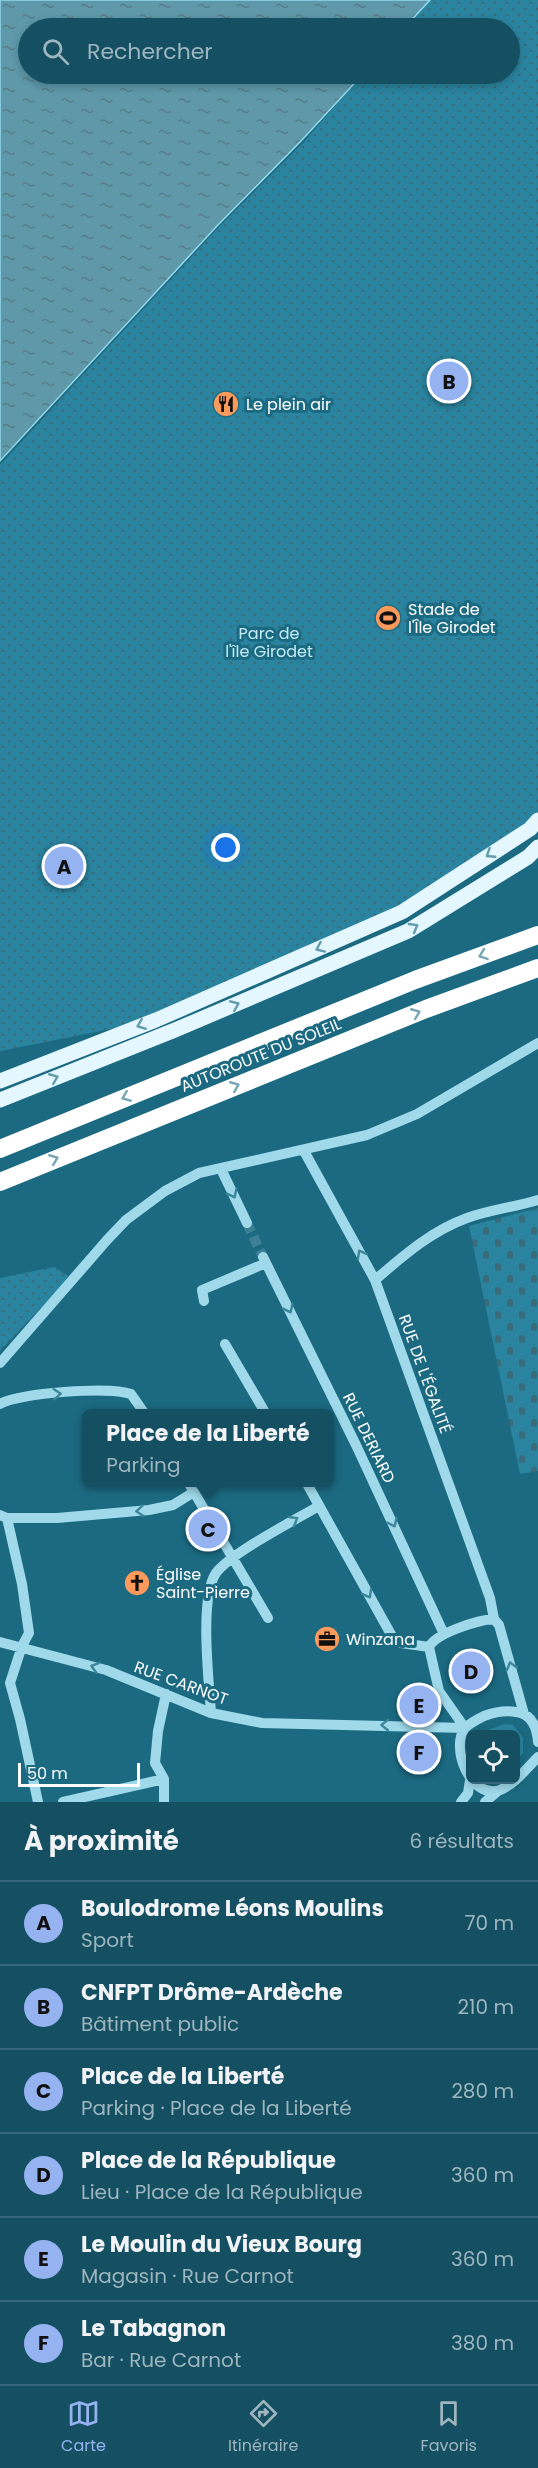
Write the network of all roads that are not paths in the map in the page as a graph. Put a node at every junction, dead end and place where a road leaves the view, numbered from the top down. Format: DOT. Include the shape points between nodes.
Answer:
graph roads {
  1 [pos="538,820"];
  2 [pos="538,847"];
  3 [pos="538,935"];
  4 [pos="538,968"];
  5 [pos="538,1043"];
  6 [pos="0,1081"];
  7 [pos="0,1100"];
  8 [pos="0,1149"];
  9 [pos="304,1150"];
  10 [pos="221,1168"];
  11 [pos="0,1182"];
  12 [pos="538,1200"];
  13 [pos="247,1223"];
  14 [pos="375,1280"];
  15 [pos="204,1301"];
  16 [pos="225,1344"];
  17 [pos="0,1364"];
  18 [pos="0,1404"];
  19 [pos="141,1409"];
  20 [pos="264,1409"];
  21 [pos="191,1487"];
  22 [pos="309,1487"];
  23 [pos="319,1506"];
  24 [pos="4,1516"];
  25 [pos="5,1532"];
  26 [pos="232,1560"];
  27 [pos="268,1618"];
  28 [pos="494,1619"];
  29 [pos="444,1634"];
  30 [pos="0,1642"];
  31 [pos="22,1646"];
  32 [pos="429,1647"];
  33 [pos="166,1694"];
  34 [pos="211,1713"];
  35 [pos="524,1714"];
  36 [pos="535,1723"];
  37 [pos="465,1728"];
  38 [pos="538,1740"];
  39 [pos="538,1755"];
  40 [pos="466,1770"];
  41 [pos="538,1770"];
  42 [pos="523,1772"];
  43 [pos="164,1779"];
  44 [pos="469,1784"];
  45 [pos="476,1784"];
  46 [pos="498,1791"];
  47 [pos="38,1802"];
  48 [pos="63,1802"];
  49 [pos="164,1802"];
  50 [pos="461,1802"];
  51 [pos="485,1802"];
  1 -- 6 [label="main road, one-way" via="402,912 156,1020"];
  7 -- 2 [label="main road, one-way" via="408,931"];
  3 -- 8 [label="highway, AUTOROUTE DU SOLEIL, one-way" via="415,980"];
  11 -- 4 [label="highway, AUTOROUTE DU SOLEIL, one-way" via="426,1009"];
  5 -- 9 [label="street" via="417,1114 367,1136"];
  9 -- 10 [label="street"];
  14 -- 9 [label="street, RUE DE L'ÉGALITÉ, one-way"];
  10 -- 13 [label="street, one-way"];
  10 -- 17 [label="street" via="199,1173 165,1191 126,1220"];
  12 -- 14 [label="street" via="468,1218 443,1229"];
  14 -- 28 [label="street, RUE DE L'ÉGALITÉ" via="490,1598"];
  15 -- 29 [label="street, RUE DERIARD, one-way" via="202,1290 265,1260"];
  16 -- 20 [label="street"];
  18 -- 19 [label="street, one-way" via="25,1397 114,1390 131,1394"];
  21 -- 24 [label="street, one-way" via="172,1505 149,1510 57,1518"];
  21 -- 26 [label="street"];
  22 -- 23 [label="street"];
  26 -- 23 [label="street, one-way"];
  23 -- 32 [label="street, one-way" via="393,1638"];
  24 -- 25 [label="street"];
  25 -- 31 [label="street" via="22,1584 29,1633"];
  26 -- 27 [label="street"];
  26 -- 34 [label="street" via="216,1573 208,1591"];
  28 -- 29 [label="street"];
  35 -- 28 [label="street, RUE DE L'ÉGALITÉ, one-way"];
  29 -- 32 [label="street" via="432,1640"];
  30 -- 31 [label="street, RUE CARNOT"];
  33 -- 31 [label="street, RUE CARNOT, one-way" via="106,1670"];
  31 -- 47 [label="street" via="10,1683"];
  32 -- 37 [label="street" via="439,1691"];
  33 -- 34 [label="street, RUE CARNOT"];
  33 -- 43 [label="street" via="155,1763"];
  37 -- 34 [label="street, RUE CARNOT, one-way" via="262,1723"];
  35 -- 36 [label="street"];
  35 -- 37 [label="street" via="495,1712"];
  36 -- 38 [label="street"];
  37 -- 40 [label="street" via="460,1740"];
  39 -- 42 [label="street"];
  41 -- 42 [label="street"];
  42 -- 46 [label="street"];
  43 -- 48 [label="street"];
  43 -- 49 [label="street"];
  44 -- 50 [label="street"];
  45 -- 46 [label="street" via="484,1790"];
  46 -- 51 [label="street"];
}
